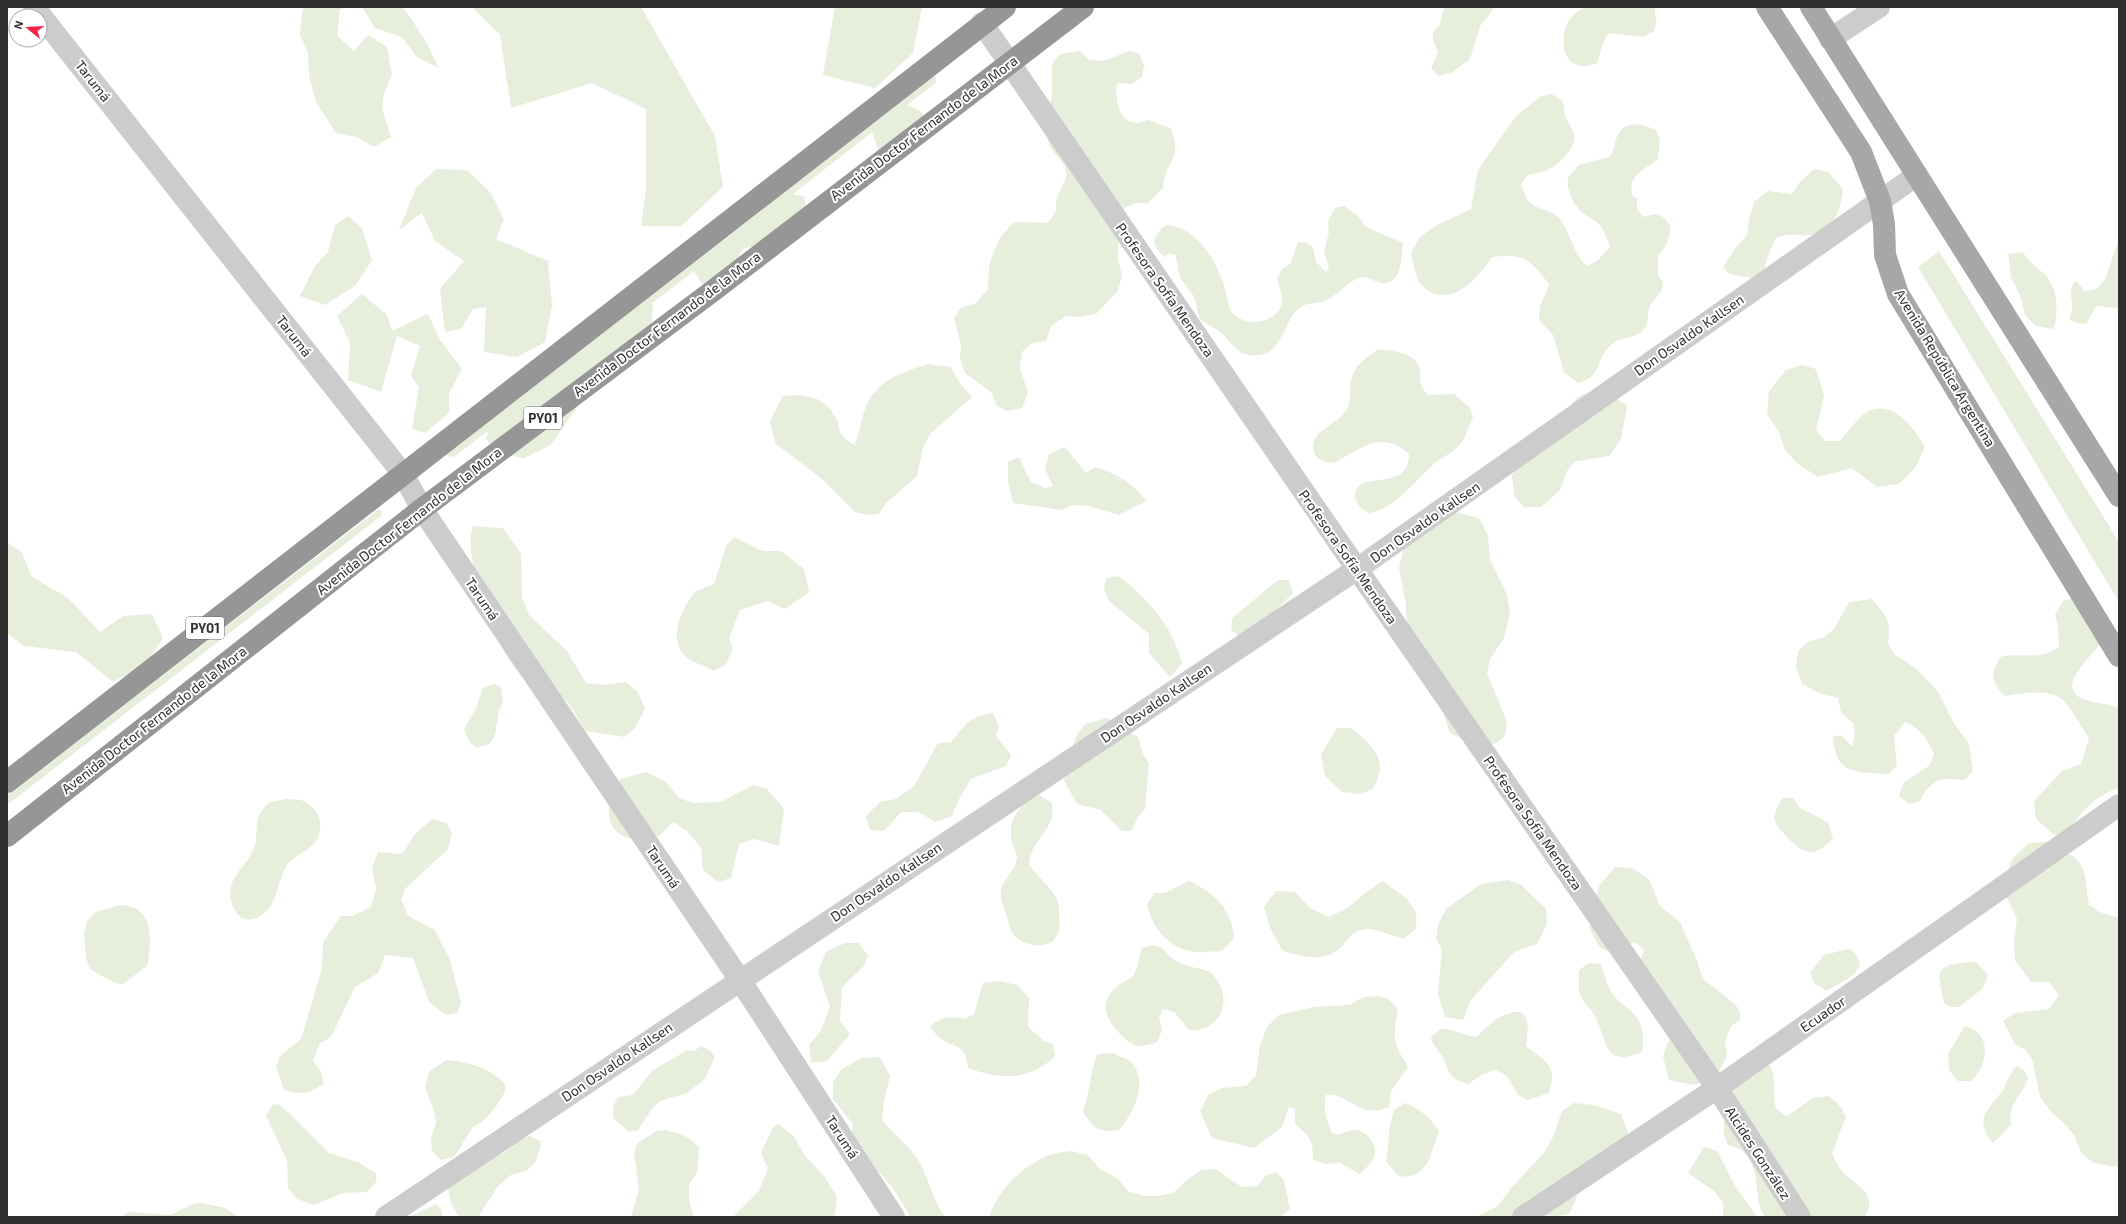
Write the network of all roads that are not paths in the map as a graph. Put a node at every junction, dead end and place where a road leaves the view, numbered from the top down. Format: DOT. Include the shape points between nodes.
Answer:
graph roads {
  1 [pos="34,7"];
  2 [pos="1005,7"];
  3 [pos="1083,7"];
  4 [pos="1767,7"];
  5 [pos="1811,7"];
  6 [pos="1879,7"];
  7 [pos="982,23"];
  8 [pos="1830,39"];
  9 [pos="1009,63"];
  10 [pos="1917,175"];
  11 [pos="1880,201"];
  12 [pos="403,474"];
  13 [pos="2119,496"];
  14 [pos="422,509"];
  15 [pos="1357,569"];
  16 [pos="2119,656"];
  17 [pos="7,782"];
  18 [pos="2119,805"];
  19 [pos="7,836"];
  20 [pos="740,980"];
  21 [pos="1717,1088"];
  22 [pos="386,1217"];
  23 [pos="894,1217"];
  24 [pos="1523,1217"];
  25 [pos="1800,1217"];
  1 -- 12 [label="street, Tarumá"];
  2 -- 7 [label="highway, PY01"];
  3 -- 9 [label="highway, Avenida Doctor Fernando de la Mora / PY01"];
  4 -- 11 [label="main road, Avenida República Argentina" via="1861,152"];
  5 -- 8 [label="main road"];
  6 -- 8 [label="street"];
  7 -- 9 [label="street, Profesora Sofía Mendoza"];
  7 -- 12 [label="highway, PY01"];
  8 -- 10 [label="main road"];
  9 -- 14 [label="highway, Avenida Doctor Fernando de la Mora / PY01"];
  9 -- 15 [label="street, Profesora Sofía Mendoza"];
  10 -- 11 [label="street, Don Osvaldo Kallsen"];
  10 -- 13 [label="main road"];
  11 -- 15 [label="street, Don Osvaldo Kallsen"];
  11 -- 16 [label="main road, Avenida República Argentina" via="1885,255 1898,294"];
  12 -- 14 [label="street, Tarumá"];
  12 -- 17 [label="highway, PY01"];
  14 -- 19 [label="highway, Avenida Doctor Fernando de la Mora / PY01"];
  14 -- 20 [label="street, Tarumá"];
  15 -- 20 [label="street, Don Osvaldo Kallsen"];
  15 -- 21 [label="street, Profesora Sofía Mendoza"];
  18 -- 21 [label="street, Ecuador"];
  20 -- 22 [label="street, Don Osvaldo Kallsen"];
  20 -- 23 [label="street, Tarumá"];
  21 -- 24 [label="street, Ecuador"];
  21 -- 25 [label="street, Alcides González"];
}
